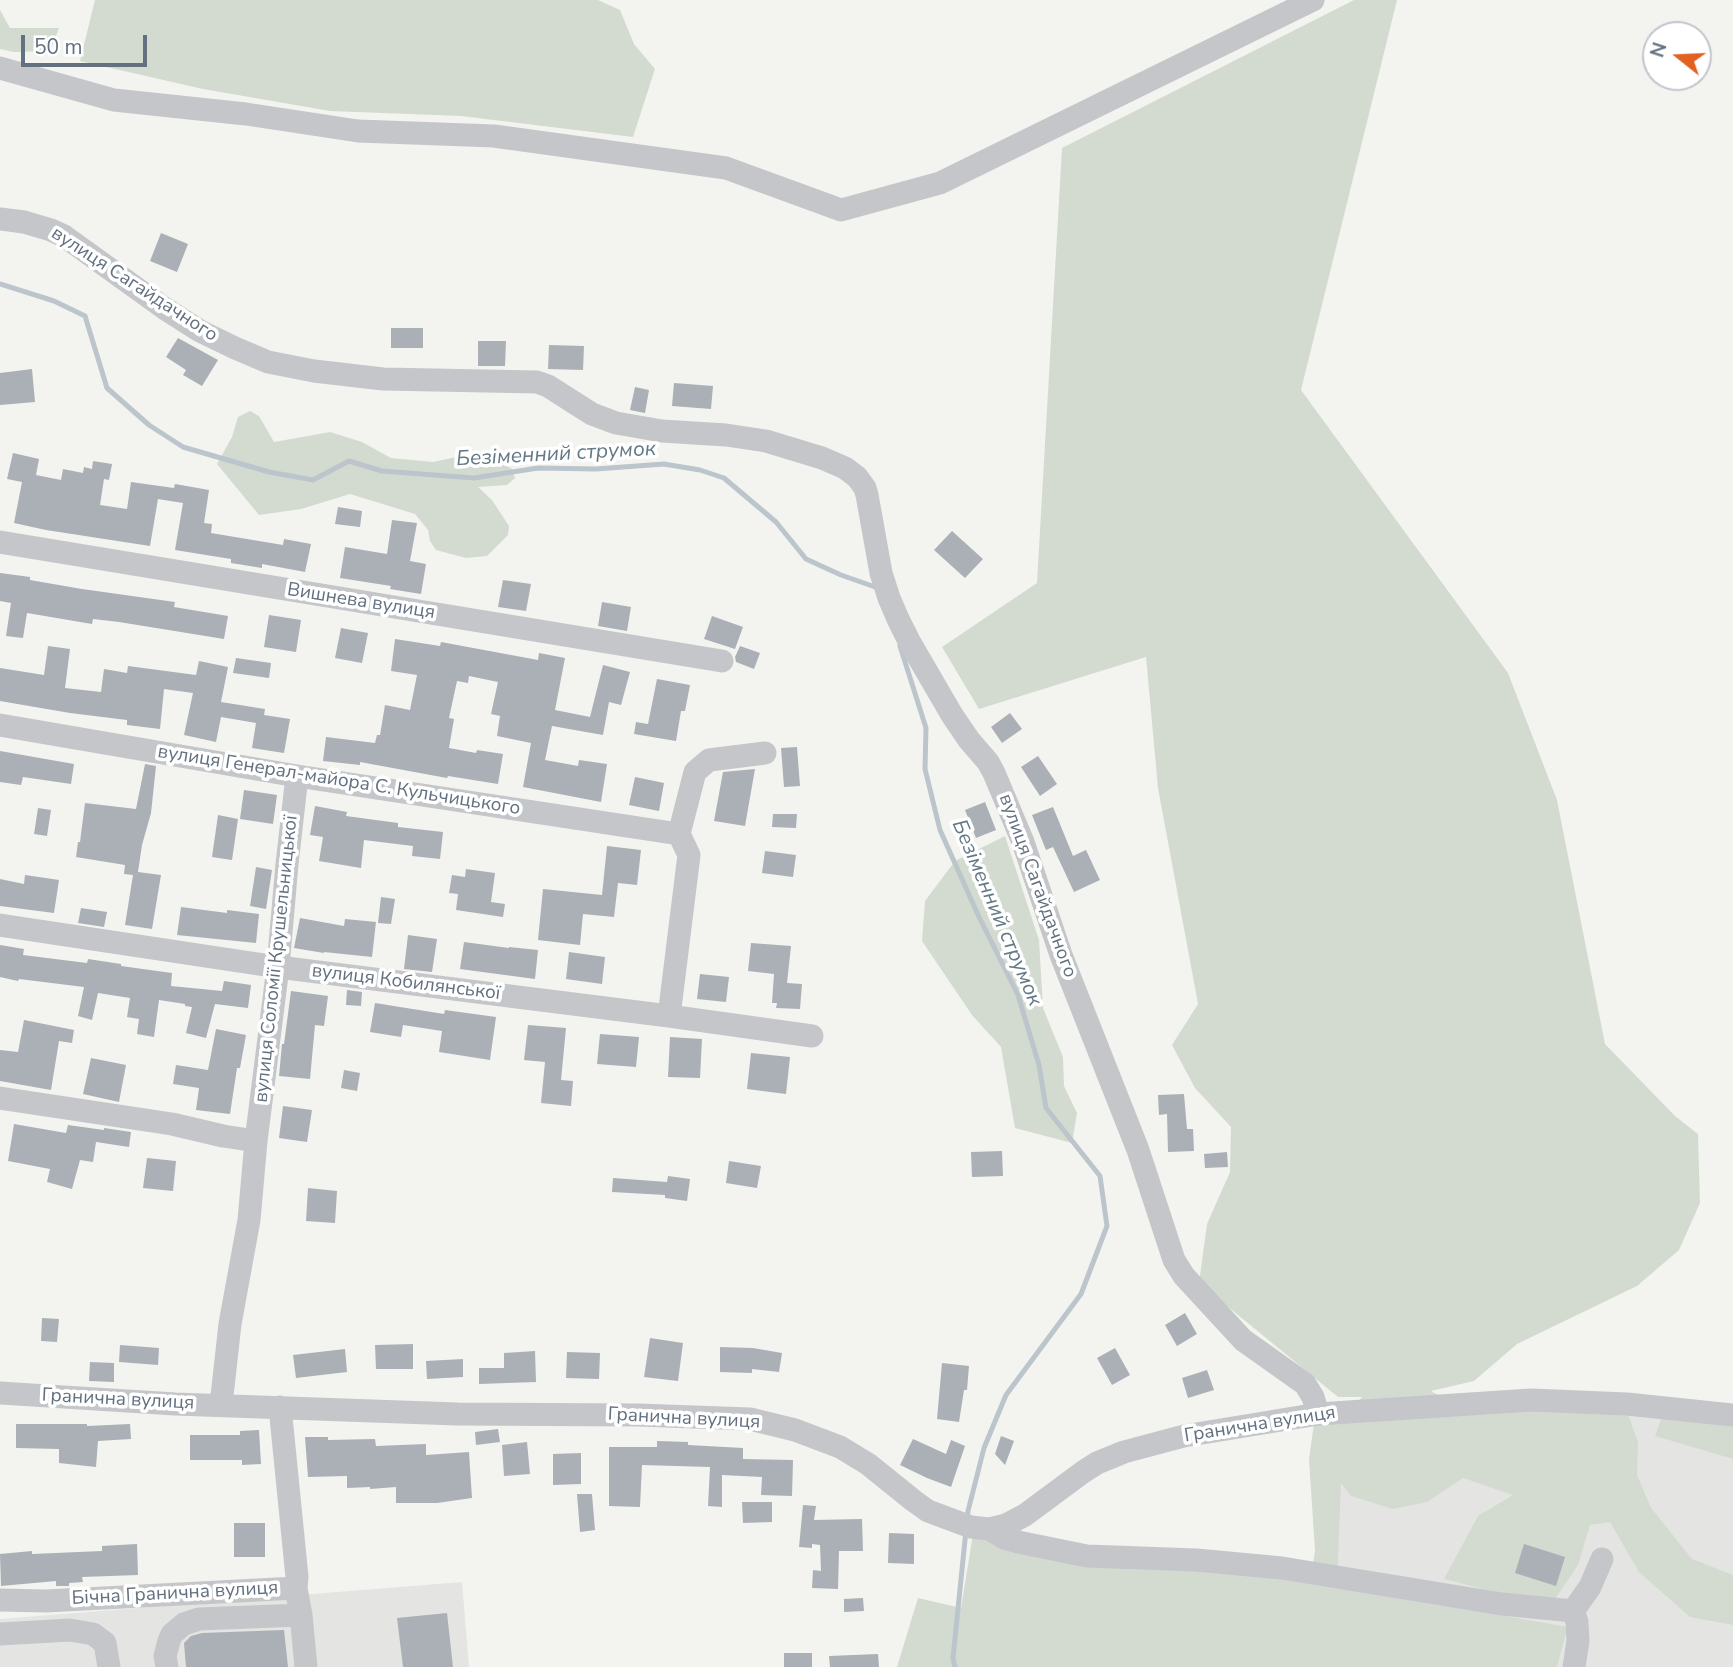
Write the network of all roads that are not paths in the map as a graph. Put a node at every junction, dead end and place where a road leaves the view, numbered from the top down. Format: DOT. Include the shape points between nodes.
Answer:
graph roads {
  1 [pos="1313,0"];
  2 [pos="0,68"];
  3 [pos="0,219"];
  4 [pos="0,542"];
  5 [pos="722,661"];
  6 [pos="0,725"];
  7 [pos="765,753"];
  8 [pos="297,776"];
  9 [pos="679,834"];
  10 [pos="0,925"];
  11 [pos="278,967"];
  12 [pos="669,1016"];
  13 [pos="812,1036"];
  14 [pos="0,1098"];
  15 [pos="256,1141"];
  16 [pos="0,1393"];
  17 [pos="221,1405"];
  18 [pos="280,1407"];
  19 [pos="1318,1414"];
  20 [pos="1733,1415"];
  21 [pos="989,1529"];
  22 [pos="1602,1559"];
  23 [pos="296,1588"];
  24 [pos="0,1600"];
  25 [pos="1573,1611"];
  26 [pos="301,1615"];
  27 [pos="0,1634"];
  28 [pos="109,1667"];
  29 [pos="167,1667"];
  30 [pos="306,1667"];
  31 [pos="1574,1667"];
  1 -- 2 [label="street" via="940,183 841,210 726,168 494,136 358,131 114,100"];
  3 -- 19 [label="street, вулиця Сагайдачного" via="64,236 200,331 268,362 383,379 537,382 616,424 766,441 822,458 857,477 867,495 881,573 908,641 952,715 988,762 1023,842 1138,1150 1174,1260 1243,1340 1305,1384"];
  4 -- 5 [label="street, Вишнева вулиця"];
  6 -- 8 [label="street, вулиця Генерал-майора С. Кульчицького"];
  7 -- 9 [label="street" via="709,760 695,772"];
  8 -- 9 [label="street, вулиця Генерал-майора С. Кульчицького"];
  8 -- 11 [label="street, вулиця Соломії Крушельницької"];
  9 -- 12 [label="street" via="689,855"];
  10 -- 11 [label="street, вулиця Кобилянської"];
  11 -- 12 [label="street, вулиця Кобилянської"];
  11 -- 15 [label="street, вулиця Соломії Крушельницької"];
  12 -- 13 [label="street, вулиця Кобилянської"];
  14 -- 15 [label="street"];
  15 -- 17 [label="street, вулиця Соломії Крушельницької"];
  16 -- 17 [label="street, Гранична вулиця"];
  17 -- 18 [label="street, Гранична вулиця"];
  18 -- 21 [label="street, Гранична вулиця" via="697,1416 764,1422 850,1452 937,1515"];
  18 -- 23 [label="street, Бічна Гранична вулиця"];
  19 -- 20 [label="street, Гранична вулиця" via="1540,1400"];
  19 -- 21 [label="street, Гранична вулиця" via="1184,1436 1124,1452 1097,1463 1025,1515"];
  21 -- 25 [label="street" via="1018,1542 1087,1556 1282,1568"];
  22 -- 25 [label="street"];
  23 -- 24 [label="street, Бічна Гранична вулиця"];
  23 -- 26 [label="street"];
  25 -- 31 [label="street" via="1578,1641"];
  26 -- 29 [label="street" via="191,1621 169,1641"];
  26 -- 30 [label="street"];
  27 -- 28 [label="street" via="70,1629 93,1634 104,1643"];
}
